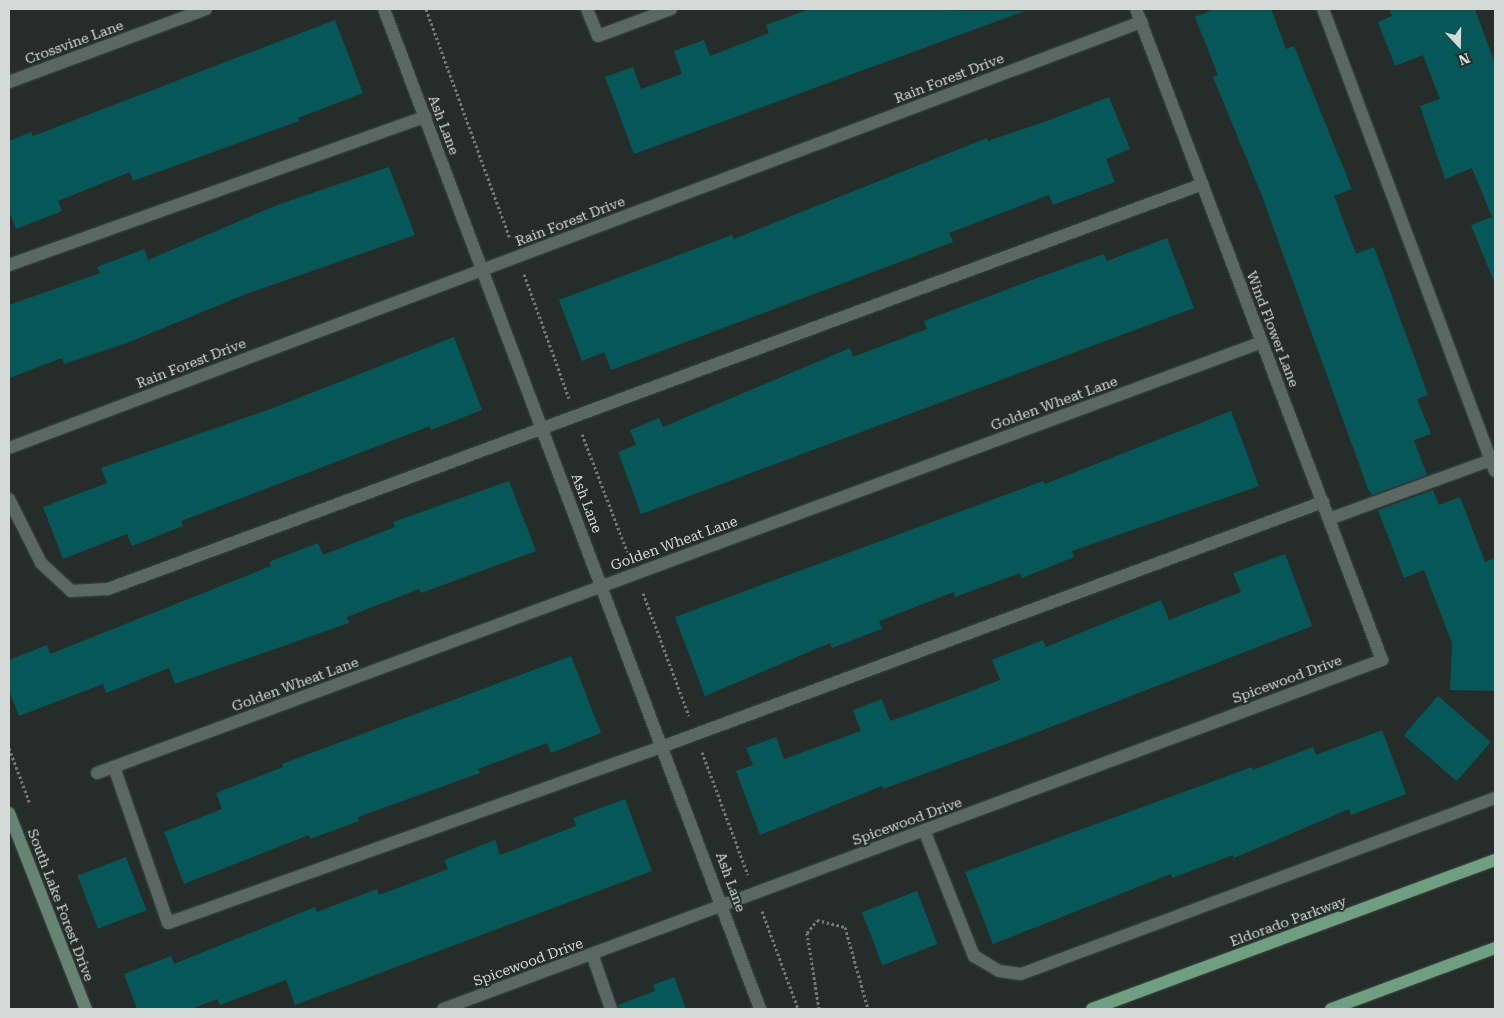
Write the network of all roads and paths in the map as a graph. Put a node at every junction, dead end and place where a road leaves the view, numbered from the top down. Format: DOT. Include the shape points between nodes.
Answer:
graph roads {
  1 [pos="206,9"];
  2 [pos="384,9"];
  3 [pos="426,9"];
  4 [pos="588,9"];
  5 [pos="672,9"];
  6 [pos="1136,9"];
  7 [pos="1323,9"];
  8 [pos="1141,22"];
  9 [pos="9,82"];
  10 [pos="425,117"];
  11 [pos="1203,184"];
  12 [pos="517,256"];
  13 [pos="9,265"];
  14 [pos="482,270"];
  15 [pos="1262,342"];
  16 [pos="576,416"];
  17 [pos="543,428"];
  18 [pos="9,448"];
  19 [pos="1493,466"];
  20 [pos="9,499"];
  21 [pos="1323,502"];
  22 [pos="1329,519"];
  23 [pos="635,574"];
  24 [pos="603,586"];
  25 [pos="1382,660"];
  26 [pos="696,734"];
  27 [pos="664,746"];
  28 [pos="114,767"];
  29 [pos="97,773"];
  30 [pos="1495,798"];
  31 [pos="9,813"];
  32 [pos="924,830"];
  33 [pos="1495,860"];
  34 [pos="755,893"];
  35 [pos="724,905"];
  36 [pos="1495,948"];
  37 [pos="592,954"];
  38 [pos="86,1009"];
  39 [pos="443,1009"];
  40 [pos="611,1009"];
  41 [pos="760,1009"];
  42 [pos="798,1009"];
  43 [pos="819,1009"];
  44 [pos="868,1009"];
  45 [pos="1092,1009"];
  46 [pos="1331,1009"];
  1 -- 9 [label="street, Crossvine Lane"];
  2 -- 10 [label="street, Ash Lane"];
  3 -- 12 [label="path"];
  4 -- 5 [label="street" via="598,36"];
  6 -- 8 [label="street, Wind Flower Lane"];
  7 -- 19 [label="street"];
  8 -- 11 [label="street, Wind Flower Lane"];
  8 -- 12 [label="street, Rain Forest Drive"];
  10 -- 13 [label="street"];
  10 -- 14 [label="street, Ash Lane"];
  11 -- 15 [label="street, Wind Flower Lane"];
  11 -- 16 [label="street"];
  12 -- 14 [label="street, Rain Forest Drive"];
  12 -- 16 [label="path"];
  14 -- 17 [label="street, Ash Lane"];
  14 -- 18 [label="street, Rain Forest Drive"];
  15 -- 21 [label="street, Wind Flower Lane"];
  15 -- 23 [label="street, Golden Wheat Lane"];
  16 -- 17 [label="street"];
  16 -- 23 [label="path"];
  17 -- 20 [label="street" via="108,589 71,591 41,563"];
  17 -- 24 [label="street, Ash Lane"];
  19 -- 22 [label="street"];
  21 -- 22 [label="street, Wind Flower Lane"];
  21 -- 26 [label="street"];
  22 -- 25 [label="street, Wind Flower Lane"];
  23 -- 24 [label="street, Golden Wheat Lane"];
  23 -- 26 [label="path"];
  24 -- 27 [label="street, Ash Lane"];
  24 -- 28 [label="street, Golden Wheat Lane"];
  25 -- 32 [label="street, Spicewood Drive"];
  26 -- 27 [label="street"];
  26 -- 34 [label="path"];
  27 -- 28 [label="street" via="168,923"];
  27 -- 35 [label="street, Ash Lane"];
  28 -- 29 [label="street, Golden Wheat Lane"];
  30 -- 32 [label="street" via="1021,974 999,971 974,956"];
  31 -- 38 [label="main road, South Lake Forest Drive"];
  32 -- 34 [label="street, Spicewood Drive"];
  33 -- 45 [label="main road, Eldorado Parkway"];
  34 -- 35 [label="street, Spicewood Drive"];
  34 -- 42 [label="path"];
  35 -- 37 [label="street, Spicewood Drive"];
  35 -- 41 [label="street, Ash Lane"];
  36 -- 46 [label="main road"];
  37 -- 39 [label="street, Spicewood Drive"];
  37 -- 40 [label="street"];
  43 -- 44 [label="path" via="807,933 817,920 845,928"];
}
